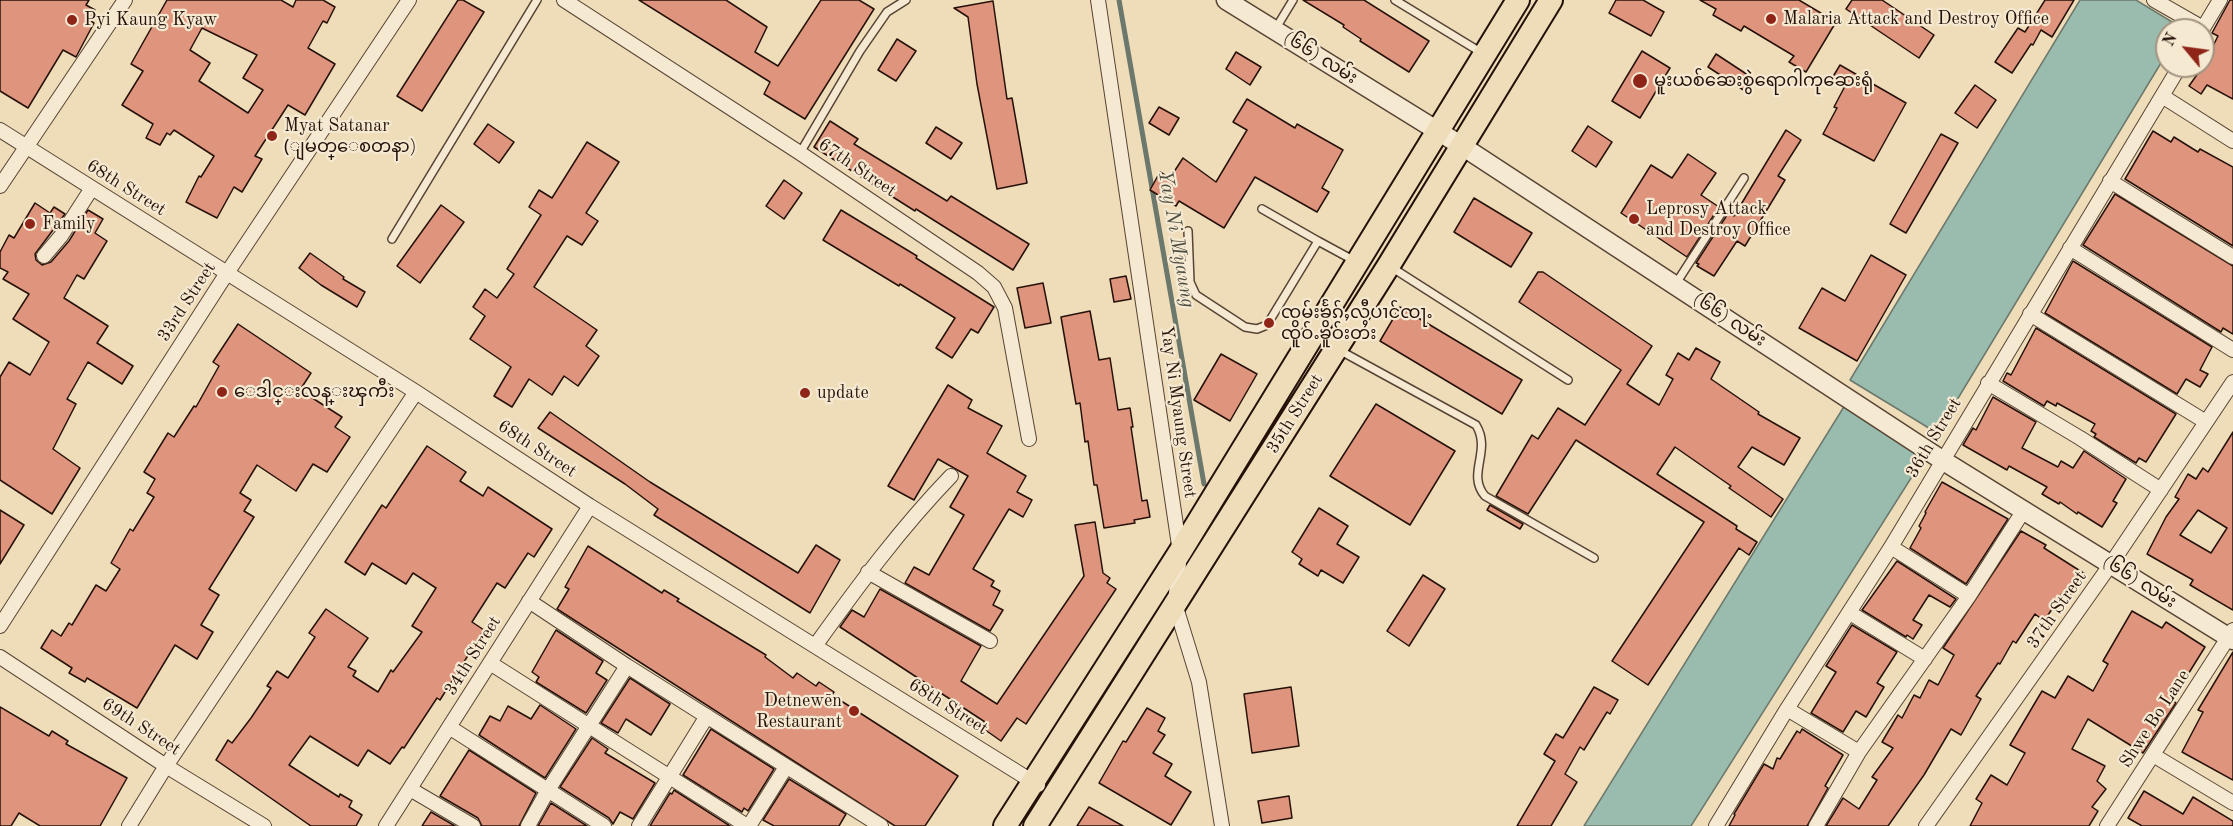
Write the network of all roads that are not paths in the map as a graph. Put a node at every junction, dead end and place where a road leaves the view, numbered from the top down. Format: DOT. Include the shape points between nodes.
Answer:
graph roads {
  1 [pos="125,0"];
  2 [pos="409,0"];
  3 [pos="537,0"];
  4 [pos="564,0"];
  5 [pos="906,0"];
  6 [pos="1098,0"];
  7 [pos="1226,0"];
  8 [pos="1293,0"];
  9 [pos="1395,0"];
  10 [pos="1518,0"];
  11 [pos="1551,0"];
  12 [pos="2154,0"];
  13 [pos="2220,0"];
  14 [pos="2184,18"];
  15 [pos="2209,18"];
  16 [pos="1275,30"];
  17 [pos="1484,55"];
  18 [pos="2173,78"];
  19 [pos="2162,96"];
  20 [pos="0,129"];
  21 [pos="1437,130"];
  22 [pos="2233,141"];
  23 [pos="26,146"];
  24 [pos="1462,146"];
  25 [pos="800,153"];
  26 [pos="1744,178"];
  27 [pos="2110,181"];
  28 [pos="0,186"];
  29 [pos="92,188"];
  30 [pos="1262,209"];
  31 [pos="1188,231"];
  32 [pos="393,239"];
  33 [pos="1318,241"];
  34 [pos="2070,248"];
  35 [pos="44,256"];
  36 [pos="2233,257"];
  37 [pos="1358,263"];
  38 [pos="1389,265"];
  39 [pos="227,273"];
  40 [pos="1675,285"];
  41 [pos="2030,314"];
  42 [pos="1336,349"];
  43 [pos="2233,350"];
  44 [pos="1301,352"];
  45 [pos="1324,368"];
  46 [pos="1569,380"];
  47 [pos="2233,382"];
  48 [pos="1988,383"];
  49 [pos="416,392"];
  50 [pos="2206,422"];
  51 [pos="1029,439"];
  52 [pos="1942,460"];
  53 [pos="951,476"];
  54 [pos="2161,490"];
  55 [pos="590,506"];
  56 [pos="2024,510"];
  57 [pos="1891,547"];
  58 [pos="1180,552"];
  59 [pos="1593,558"];
  60 [pos="2111,564"];
  61 [pos="867,572"];
  62 [pos="1969,596"];
  63 [pos="529,601"];
  64 [pos="1175,604"];
  65 [pos="1850,613"];
  66 [pos="0,626"];
  67 [pos="2232,636"];
  68 [pos="990,642"];
  69 [pos="815,646"];
  70 [pos="0,657"];
  71 [pos="1925,659"];
  72 [pos="489,663"];
  73 [pos="627,666"];
  74 [pos="1787,709"];
  75 [pos="707,716"];
  76 [pos="591,725"];
  77 [pos="449,727"];
  78 [pos="1859,752"];
  79 [pos="2153,755"];
  80 [pos="166,766"];
  81 [pos="786,766"];
  82 [pos="669,776"];
  83 [pos="1034,783"];
  84 [pos="410,789"];
  85 [pos="548,790"];
  86 [pos="1056,796"];
  87 [pos="2233,803"];
  88 [pos="860,820"];
  89 [pos="1219,822"];
  90 [pos="129,826"];
  91 [pos="264,826"];
  92 [pos="386,826"];
  93 [pos="473,826"];
  94 [pos="528,826"];
  95 [pos="604,826"];
  96 [pos="639,826"];
  97 [pos="748,826"];
  98 [pos="881,826"];
  99 [pos="1005,826"];
  100 [pos="1035,826"];
  101 [pos="1716,826"];
  102 [pos="1816,826"];
  103 [pos="1926,826"];
  104 [pos="2107,826"];
  1 -- 23 [label="street"];
  2 -- 39 [label="street, 33rd Street"];
  3 -- 32 [label="lane"];
  4 -- 25 [label="street, 67th Street"];
  5 -- 25 [label="lane" via="887,12"];
  6 -- 58 [label="street, Yay Ni Myaung Street"];
  7 -- 16 [label="street, (၆၆) လမ်း"];
  8 -- 16 [label="lane"];
  9 -- 17 [label="lane"];
  10 -- 17 [label="main road, 35th Street"];
  11 -- 24 [label="main road, 35th Street"];
  12 -- 14 [label="street"];
  13 -- 15 [label="street"];
  16 -- 21 [label="street, (၆၆) လမ်း"];
  17 -- 21 [label="main road, 35th Street"];
  18 -- 19 [label="street, 36th Street"];
  19 -- 22 [label="street"];
  19 -- 27 [label="street, 36th Street"];
  20 -- 23 [label="street, 68th Street"];
  21 -- 24 [label="street, (၆၆) လမ်း"];
  21 -- 37 [label="main road, 35th Street"];
  23 -- 28 [label="street"];
  23 -- 29 [label="street, 68th Street"];
  24 -- 38 [label="main road, 35th Street"];
  24 -- 40 [label="street, (၆၆) လမ်း"];
  25 -- 51 [label="street, 67th Street" via="994,286 1005,308"];
  26 -- 40 [label="lane"];
  27 -- 34 [label="street, 36th Street"];
  27 -- 36 [label="street"];
  29 -- 35 [label="street"];
  29 -- 39 [label="street, 68th Street"];
  30 -- 33 [label="lane"];
  31 -- 33 [label="lane" via="1190,282 1196,295 1245,327 1257,329 1267,325"];
  33 -- 37 [label="lane"];
  34 -- 41 [label="street, 36th Street"];
  34 -- 43 [label="street"];
  37 -- 44 [label="main road, 35th Street"];
  38 -- 42 [label="main road, 35th Street"];
  38 -- 46 [label="lane"];
  39 -- 49 [label="street, 68th Street"];
  39 -- 66 [label="street, 33rd Street"];
  40 -- 52 [label="street, (၆၆) လမ်း"];
  41 -- 48 [label="street, 36th Street"];
  41 -- 50 [label="street"];
  42 -- 45 [label="main road, 35th Street"];
  42 -- 59 [label="lane" via="1476,426 1483,447 1476,481 1485,496"];
  44 -- 45 [label="main road"];
  44 -- 58 [label="main road, 35th Street"];
  45 -- 64 [label="main road, 35th Street"];
  47 -- 50 [label="street, 37th Street"];
  48 -- 52 [label="street, 36th Street"];
  48 -- 54 [label="street"];
  49 -- 55 [label="street, 68th Street"];
  49 -- 80 [label="street"];
  50 -- 54 [label="street, 37th Street"];
  52 -- 56 [label="street, (၆၆) လမ်း"];
  52 -- 57 [label="street, 36th Street"];
  53 -- 61 [label="street"];
  54 -- 60 [label="street, 37th Street"];
  55 -- 63 [label="street, 34th Street"];
  55 -- 69 [label="street, 68th Street"];
  56 -- 60 [label="street, (၆၆) လမ်း"];
  56 -- 62 [label="street"];
  57 -- 62 [label="street"];
  57 -- 65 [label="street, 36th Street"];
  58 -- 64 [label="street, Yay Ni Myaung Street"];
  58 -- 83 [label="main road, 35th Street"];
  60 -- 67 [label="street, (၆၆) လမ်း"];
  60 -- 103 [label="street, 37th Street"];
  61 -- 68 [label="street"];
  61 -- 69 [label="street"];
  62 -- 71 [label="street"];
  63 -- 72 [label="street, 34th Street"];
  63 -- 73 [label="street"];
  64 -- 86 [label="main road, 35th Street"];
  64 -- 89 [label="street, Yay Ni Myaung Street" via="1199,682"];
  65 -- 71 [label="street"];
  65 -- 74 [label="street, 36th Street"];
  67 -- 79 [label="street, Shwe Bo Lane"];
  69 -- 83 [label="street, 68th Street"];
  70 -- 80 [label="street, 69th Street"];
  71 -- 78 [label="street"];
  72 -- 76 [label="street"];
  72 -- 77 [label="street, 34th Street"];
  73 -- 75 [label="street"];
  73 -- 76 [label="street"];
  74 -- 78 [label="street"];
  74 -- 101 [label="street, 36th Street"];
  75 -- 81 [label="street"];
  75 -- 82 [label="street"];
  76 -- 82 [label="street"];
  76 -- 85 [label="street"];
  77 -- 84 [label="street, 34th Street"];
  77 -- 85 [label="street"];
  78 -- 102 [label="street"];
  79 -- 87 [label="street"];
  79 -- 104 [label="street, Shwe Bo Lane"];
  80 -- 90 [label="street"];
  80 -- 91 [label="street, 69th Street"];
  81 -- 88 [label="street"];
  81 -- 97 [label="street"];
  82 -- 96 [label="street"];
  82 -- 97 [label="street"];
  83 -- 86 [label="street, 68th Street"];
  83 -- 99 [label="main road, 35th Street"];
  84 -- 92 [label="street, 34th Street"];
  84 -- 93 [label="street"];
  85 -- 94 [label="street"];
  85 -- 95 [label="street"];
  86 -- 100 [label="main road, 35th Street"];
  88 -- 98 [label="street"];
}
